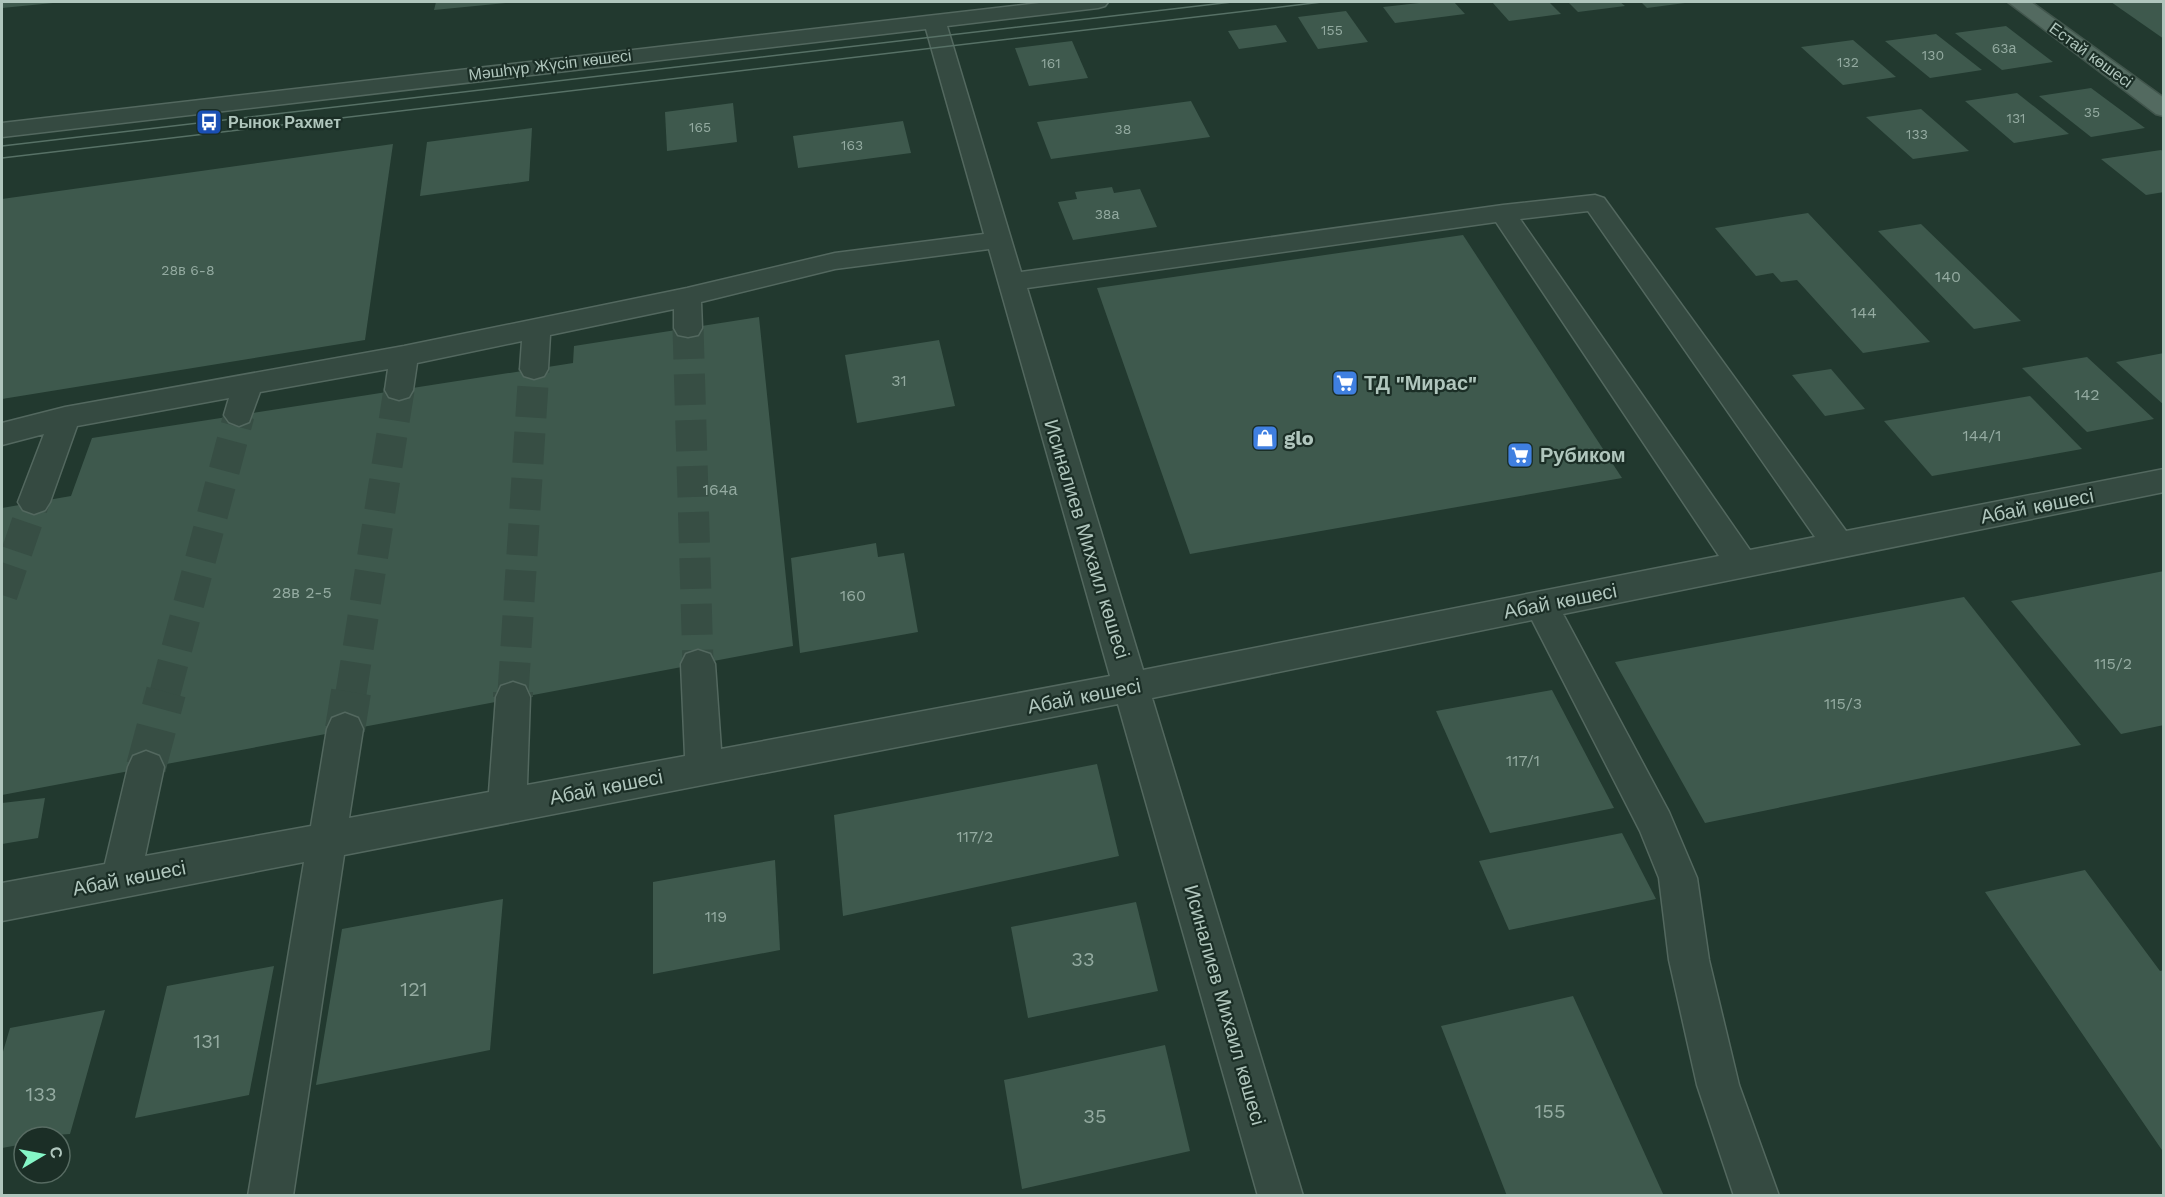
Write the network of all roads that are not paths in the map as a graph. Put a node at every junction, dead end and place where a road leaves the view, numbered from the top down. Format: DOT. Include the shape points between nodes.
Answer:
graph roads {
  1 [pos="1098,2"];
  2 [pos="2018,2"];
  3 [pos="973,9"];
  4 [pos="934,20"];
  5 [pos="2161,105"];
  6 [pos="2,130"];
  7 [pos="1503,213"];
  8 [pos="999,240"];
  9 [pos="1010,282"];
  10 [pos="687,297"];
  11 [pos="537,328"];
  12 [pos="688,328"];
  13 [pos="404,356"];
  14 [pos="534,369"];
  15 [pos="247,386"];
  16 [pos="399,390"];
  17 [pos="238,415"];
  18 [pos="65,418"];
  19 [pos="2,434"];
  20 [pos="2163,480"];
  21 [pos="34,502"];
  22 [pos="1838,545"];
  23 [pos="1742,564"];
  24 [pos="1541,605"];
  25 [pos="698,663"];
  26 [pos="1132,687"];
  27 [pos="513,697"];
  28 [pos="345,729"];
  29 [pos="146,767"];
  30 [pos="704,768"];
  31 [pos="507,806"];
  32 [pos="327,840"];
  33 [pos="121,879"];
  34 [pos="2,902"];
  35 [pos="270,1196"];
  36 [pos="1281,1196"];
  37 [pos="1757,1196"];
  1 -- 3 [label="street, Мәшһүр Жүсіп көшесі"];
  2 -- 5 [label="main road, Естай көшесі"];
  3 -- 4 [label="street, Мәшһүр Жүсіп көшесі"];
  4 -- 6 [label="street, Мәшһүр Жүсіп көшесі"];
  4 -- 8 [label="street, Исиналиев Михаил көшесі"];
  7 -- 9 [label="street"];
  7 -- 22 [label="street" via="1595,203"];
  7 -- 23 [label="street"];
  8 -- 9 [label="street, Исиналиев Михаил көшесі"];
  8 -- 10 [label="street" via="835,261"];
  9 -- 26 [label="street, Исиналиев Михаил көшесі"];
  10 -- 11 [label="street"];
  10 -- 12 [label="street"];
  11 -- 13 [label="street"];
  11 -- 14 [label="street"];
  13 -- 15 [label="street"];
  13 -- 16 [label="street"];
  15 -- 17 [label="street"];
  15 -- 18 [label="street"];
  18 -- 19 [label="street"];
  18 -- 21 [label="street"];
  20 -- 22 [label="street, Абай көшесі"];
  22 -- 23 [label="street, Абай көшесі"];
  23 -- 24 [label="street, Абай көшесі"];
  24 -- 26 [label="street, Абай көшесі"];
  24 -- 37 [label="street" via="1656,824 1678,878 1689,960 1718,1085"];
  25 -- 30 [label="street"];
  26 -- 30 [label="street, Абай көшесі"];
  26 -- 36 [label="street, Исиналиев Михаил көшесі"];
  27 -- 31 [label="street"];
  28 -- 32 [label="street"];
  29 -- 33 [label="street"];
  30 -- 31 [label="street, Абай көшесі"];
  31 -- 32 [label="street, Абай көшесі"];
  32 -- 33 [label="street, Абай көшесі"];
  32 -- 35 [label="street"];
  33 -- 34 [label="street, Абай көшесі"];
}
